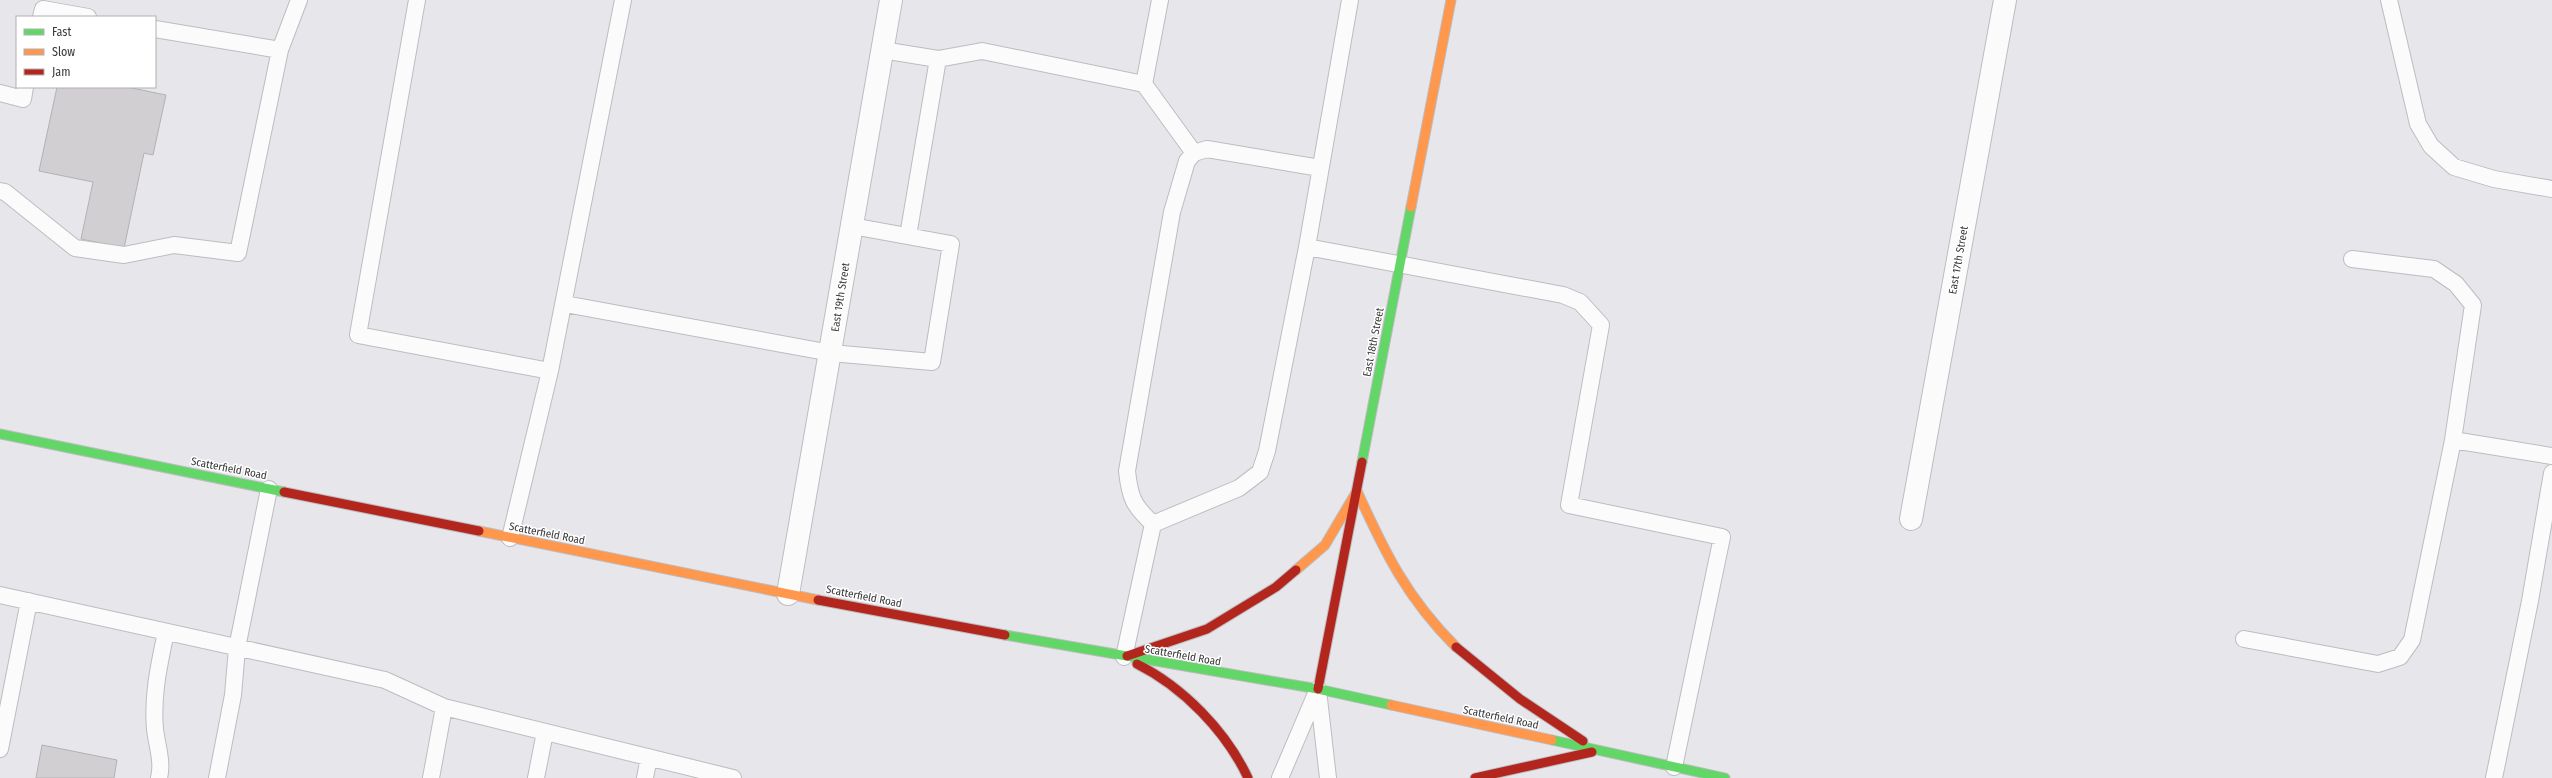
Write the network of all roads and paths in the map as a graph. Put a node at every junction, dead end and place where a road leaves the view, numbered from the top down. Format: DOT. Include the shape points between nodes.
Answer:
graph roads {
  1 [pos="299,0"];
  2 [pos="417,0"];
  3 [pos="623,0"];
  4 [pos="891,0"];
  5 [pos="1160,0"];
  6 [pos="1350,0"];
  7 [pos="1451,0"];
  8 [pos="2005,0"];
  9 [pos="2389,0"];
  10 [pos="41,16"];
  11 [pos="82,16"];
  12 [pos="156,28"];
  13 [pos="280,50"];
  14 [pos="882,50"];
  15 [pos="938,59"];
  16 [pos="1144,84"];
  17 [pos="25,88"];
  18 [pos="0,93"];
  19 [pos="1194,153"];
  20 [pos="1320,168"];
  21 [pos="2552,189"];
  22 [pos="0,191"];
  23 [pos="852,226"];
  24 [pos="908,236"];
  25 [pos="1307,247"];
  26 [pos="2352,259"];
  27 [pos="1400,264"];
  28 [pos="565,304"];
  29 [pos="831,353"];
  30 [pos="550,371"];
  31 [pos="0,434"];
  32 [pos="2453,440"];
  33 [pos="2552,456"];
  34 [pos="2552,472"];
  35 [pos="268,489"];
  36 [pos="1357,491"];
  37 [pos="1911,519"];
  38 [pos="1152,524"];
  39 [pos="510,538"];
  40 [pos="788,594"];
  41 [pos="0,595"];
  42 [pos="29,601"];
  43 [pos="166,632"];
  44 [pos="2244,639"];
  45 [pos="237,648"];
  46 [pos="1124,657"];
  47 [pos="1318,689"];
  48 [pos="444,707"];
  49 [pos="545,732"];
  50 [pos="0,749"];
  51 [pos="1599,751"];
  52 [pos="649,757"];
  53 [pos="1674,766"];
  54 [pos="1716,777"];
  55 [pos="159,778"];
  56 [pos="217,778"];
  57 [pos="431,778"];
  58 [pos="536,778"];
  59 [pos="645,778"];
  60 [pos="733,778"];
  61 [pos="1248,778"];
  62 [pos="1280,778"];
  63 [pos="1328,778"];
  64 [pos="1474,778"];
  65 [pos="2494,778"];
  1 -- 13 [label="lane"];
  2 -- 30 [label="lane" via="358,335"];
  3 -- 28 [label="lane"];
  4 -- 14 [label="street, East 19th Street"];
  5 -- 16 [label="lane"];
  6 -- 20 [label="lane"];
  7 -- 27 [label="main road, East 18th Street"];
  8 -- 37 [label="street, East 17th Street"];
  9 -- 21 [label="lane" via="2418,124 2431,146 2454,167 2494,179"];
  10 -- 11 [label="lane" via="43,9"];
  12 -- 13 [label="lane"];
  13 -- 22 [label="lane" via="238,253 174,245 124,255 75,248 5,192"];
  14 -- 15 [label="lane"];
  14 -- 23 [label="street, East 19th Street"];
  15 -- 16 [label="lane" via="982,51"];
  15 -- 24 [label="lane"];
  16 -- 19 [label="lane"];
  17 -- 18 [label="lane" via="23,99"];
  19 -- 20 [label="lane" via="1207,148 1224,150"];
  19 -- 38 [label="lane" via="1187,161 1172,212 1127,471 1130,496"];
  20 -- 25 [label="lane"];
  23 -- 24 [label="lane"];
  23 -- 29 [label="street, East 19th Street"];
  24 -- 29 [label="lane" via="951,244 932,362"];
  25 -- 27 [label="lane"];
  25 -- 38 [label="lane" via="1267,451 1260,472 1239,488"];
  26 -- 32 [label="lane" via="2434,269 2456,284 2473,305"];
  27 -- 36 [label="main road, East 18th Street"];
  27 -- 53 [label="lane" via="1563,295 1580,302 1601,325 1569,505 1722,537"];
  28 -- 29 [label="lane"];
  28 -- 30 [label="lane"];
  29 -- 40 [label="street, East 19th Street"];
  30 -- 39 [label="lane"];
  31 -- 35 [label="main road, Scatterfield Road"];
  32 -- 33 [label="lane"];
  32 -- 44 [label="lane" via="2412,640 2400,658 2378,664"];
  34 -- 65 [label="lane" via="2530,601"];
  35 -- 39 [label="main road, Scatterfield Road"];
  35 -- 45 [label="lane"];
  36 -- 46 [label="main road" via="1325,545 1276,587 1207,629"];
  36 -- 47 [label="main road, East 18th Street"];
  36 -- 51 [label="main road" via="1391,562 1422,611 1468,656 1544,718"];
  38 -- 46 [label="lane"];
  39 -- 40 [label="main road, Scatterfield Road"];
  40 -- 46 [label="main road, Scatterfield Road"];
  41 -- 42 [label="lane"];
  42 -- 43 [label="lane"];
  42 -- 50 [label="lane"];
  43 -- 45 [label="lane"];
  43 -- 55 [label="lane" via="155,682 155,729 161,769"];
  45 -- 48 [label="lane" via="385,680"];
  45 -- 56 [label="lane" via="233,695"];
  46 -- 47 [label="main road, Scatterfield Road"];
  46 -- 61 [label="main road" via="1162,678 1211,725 1243,765"];
  47 -- 51 [label="main road, Scatterfield Road"];
  47 -- 62 [label="lane"];
  47 -- 63 [label="lane"];
  48 -- 49 [label="lane"];
  48 -- 57 [label="lane"];
  49 -- 52 [label="lane"];
  49 -- 58 [label="lane"];
  51 -- 53 [label="main road, Scatterfield Road"];
  51 -- 64 [label="main road"];
  52 -- 59 [label="lane"];
  52 -- 60 [label="lane"];
  53 -- 54 [label="main road, Scatterfield Road"];
}
